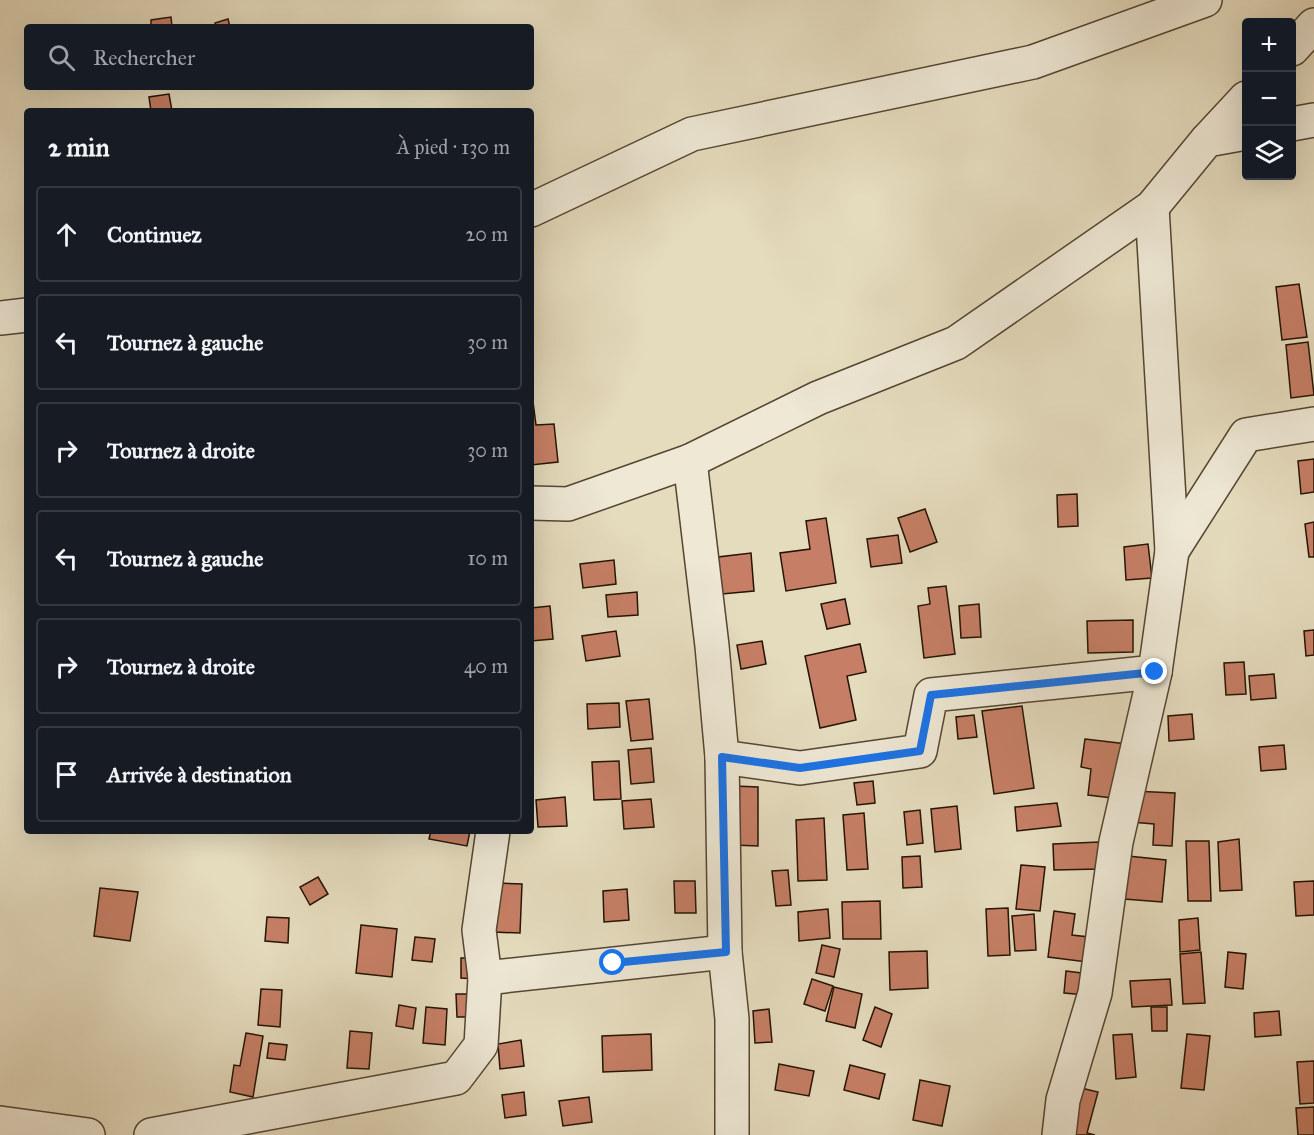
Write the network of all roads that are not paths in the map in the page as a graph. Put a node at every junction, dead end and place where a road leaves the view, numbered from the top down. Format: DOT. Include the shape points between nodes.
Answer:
graph roads {
  1 [pos="1205,0"];
  2 [pos="1314,25"];
  3 [pos="1296,45"];
  4 [pos="1242,102"];
  5 [pos="1314,120"];
  6 [pos="1296,123"];
  7 [pos="1242,134"];
  8 [pos="1207,140"];
  9 [pos="1152,207"];
  10 [pos="534,209"];
  11 [pos="24,315"];
  12 [pos="0,318"];
  13 [pos="1314,424"];
  14 [pos="690,461"];
  15 [pos="534,503"];
  16 [pos="1172,551"];
  17 [pos="1155,672"];
  18 [pos="722,757"];
  19 [pos="494,834"];
  20 [pos="726,952"];
  21 [pos="485,978"];
  22 [pos="0,1123"];
  23 [pos="87,1135"];
  24 [pos="151,1135"];
  25 [pos="732,1135"];
  26 [pos="1059,1135"];
  1 -- 10 [label="street" via="1033,62 692,134"];
  2 -- 3 [label="street"];
  4 -- 8 [label="street"];
  5 -- 6 [label="street"];
  7 -- 8 [label="street"];
  8 -- 9 [label="street"];
  9 -- 14 [label="street" via="956,343 818,398"];
  9 -- 16 [label="street"];
  11 -- 12 [label="street"];
  13 -- 16 [label="street" via="1246,435"];
  14 -- 15 [label="street" via="568,504"];
  14 -- 18 [label="street"];
  16 -- 17 [label="street"];
  17 -- 18 [label="street" via="931,695 920,751 800,768"];
  17 -- 26 [label="street" via="1116,842 1095,993 1063,1100"];
  18 -- 20 [label="street"];
  19 -- 21 [label="street" via="479,930"];
  20 -- 21 [label="street"];
  20 -- 25 [label="street" via="732,1019"];
  21 -- 24 [label="street" via="481,1045 456,1078"];
  22 -- 23 [label="street"];
}
